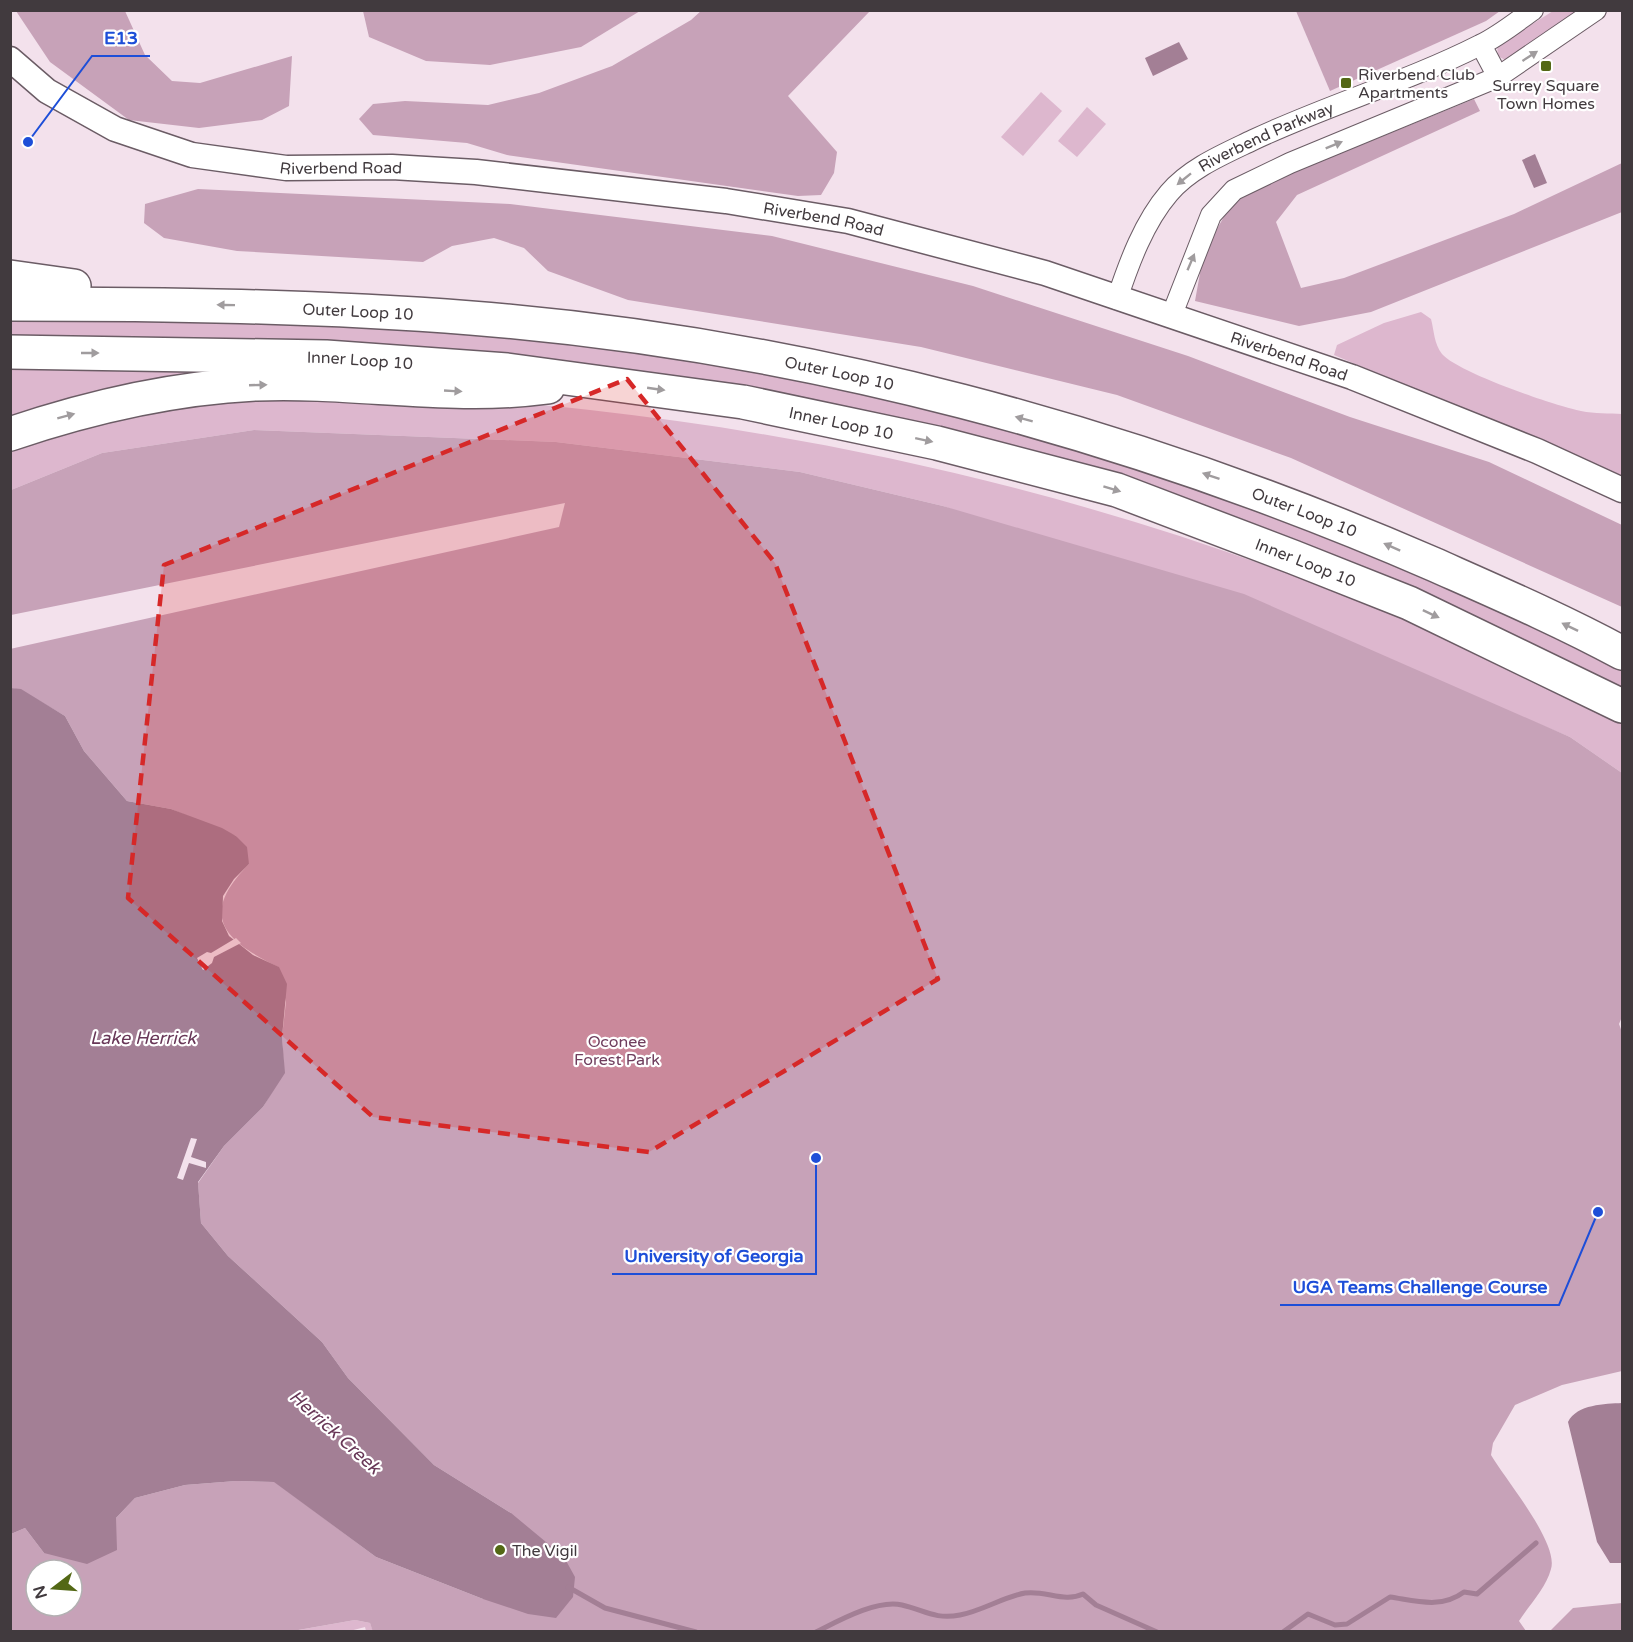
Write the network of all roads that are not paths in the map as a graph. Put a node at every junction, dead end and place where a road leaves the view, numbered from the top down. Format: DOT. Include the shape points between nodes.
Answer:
graph roads {
  1 [pos="1533,10"];
  2 [pos="1596,10"];
  3 [pos="1481,45"];
  4 [pos="10,59"];
  5 [pos="1498,77"];
  6 [pos="10,277"];
  7 [pos="1117,299"];
  8 [pos="10,304"];
  9 [pos="164,304"];
  10 [pos="1172,317"];
  11 [pos="10,352"];
  12 [pos="598,381"];
  13 [pos="10,434"];
  14 [pos="1623,490"];
  15 [pos="1623,652"];
  16 [pos="1623,706"];
  1 -- 3 [label="street, Riverbend Parkway"];
  5 -- 2 [label="street, Riverbend Parkway, one-way"];
  3 -- 5 [label="street"];
  3 -- 7 [label="street, Riverbend Parkway, one-way" via="1276,130 1185,177 1154,214"];
  4 -- 7 [label="street, Riverbend Road" via="47,91 115,129 192,155 286,168 392,167 476,172 726,201 848,221 1045,273"];
  10 -- 5 [label="street, Riverbend Parkway, one-way" via="1211,215 1234,190"];
  6 -- 9 [label="highway" via="98,288"];
  7 -- 10 [label="street, Riverbend Road"];
  8 -- 9 [label="highway, Outer Loop 10"];
  15 -- 9 [label="highway, Outer Loop 10, one-way" via="1358,532 1211,476 1031,420 850,375 725,350 474,318"];
  10 -- 14 [label="street, Riverbend Road" via="1352,377"];
  11 -- 12 [label="highway, Inner Loop 10, one-way" via="326,357"];
  13 -- 12 [label="highway, one-way" via="99,407 206,388 323,385 505,393"];
  12 -- 16 [label="highway, Inner Loop 10, one-way" via="743,402 937,443 1117,490 1408,603"];
}
